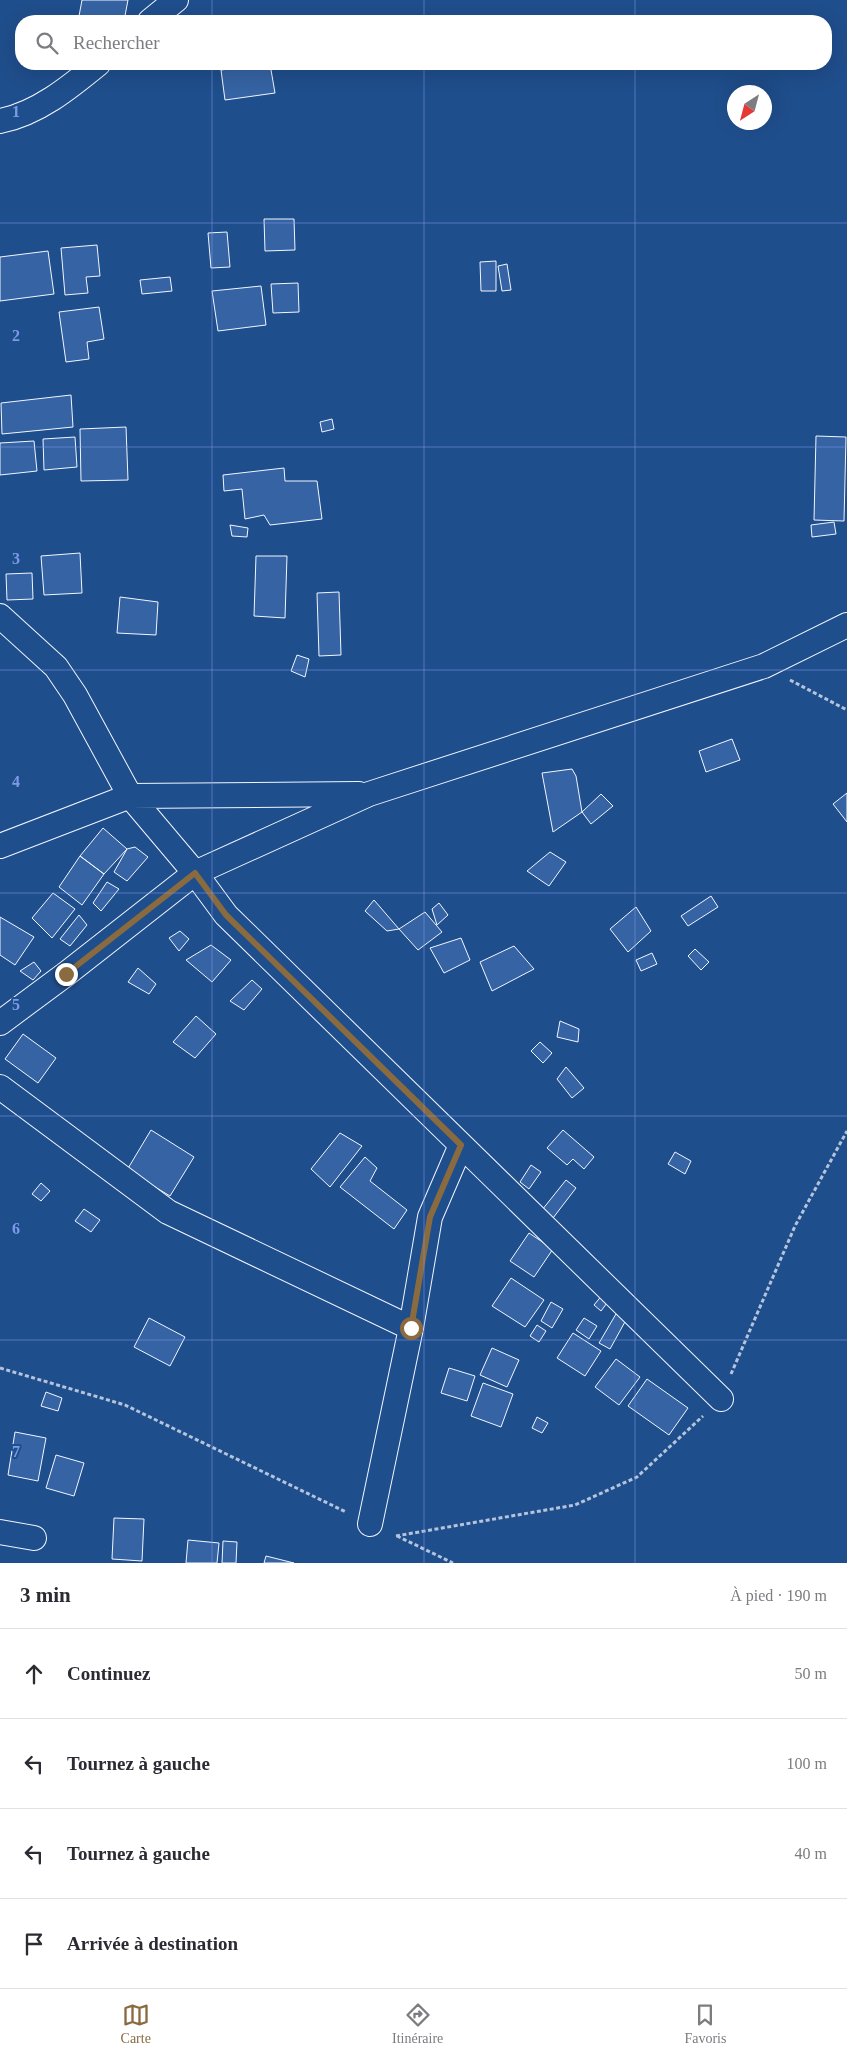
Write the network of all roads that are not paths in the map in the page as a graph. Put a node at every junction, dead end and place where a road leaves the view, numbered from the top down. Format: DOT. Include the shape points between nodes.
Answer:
graph roads {
  1 [pos="176,0"];
  2 [pos="157,15"];
  3 [pos="91,70"];
  4 [pos="0,120"];
  5 [pos="0,616"];
  6 [pos="847,626"];
  7 [pos="369,794"];
  8 [pos="130,796"];
  9 [pos="0,846"];
  10 [pos="195,873"];
  11 [pos="0,1023"];
  12 [pos="0,1087"];
  13 [pos="461,1145"];
  14 [pos="411,1328"];
  15 [pos="721,1399"];
  16 [pos="370,1524"];
  17 [pos="0,1532"];
  18 [pos="34,1538"];
  1 -- 2 [label="street"];
  3 -- 4 [label="street" via="32,110"];
  5 -- 8 [label="street" via="56,667 75,695"];
  6 -- 7 [label="street" via="764,666"];
  7 -- 8 [label="street"];
  7 -- 10 [label="street"];
  8 -- 9 [label="street"];
  8 -- 10 [label="street"];
  10 -- 11 [label="street"];
  10 -- 13 [label="street" via="226,915"];
  12 -- 14 [label="street" via="168,1212"];
  13 -- 14 [label="street" via="430,1217"];
  13 -- 15 [label="street"];
  14 -- 16 [label="street"];
  17 -- 18 [label="street"];
}
